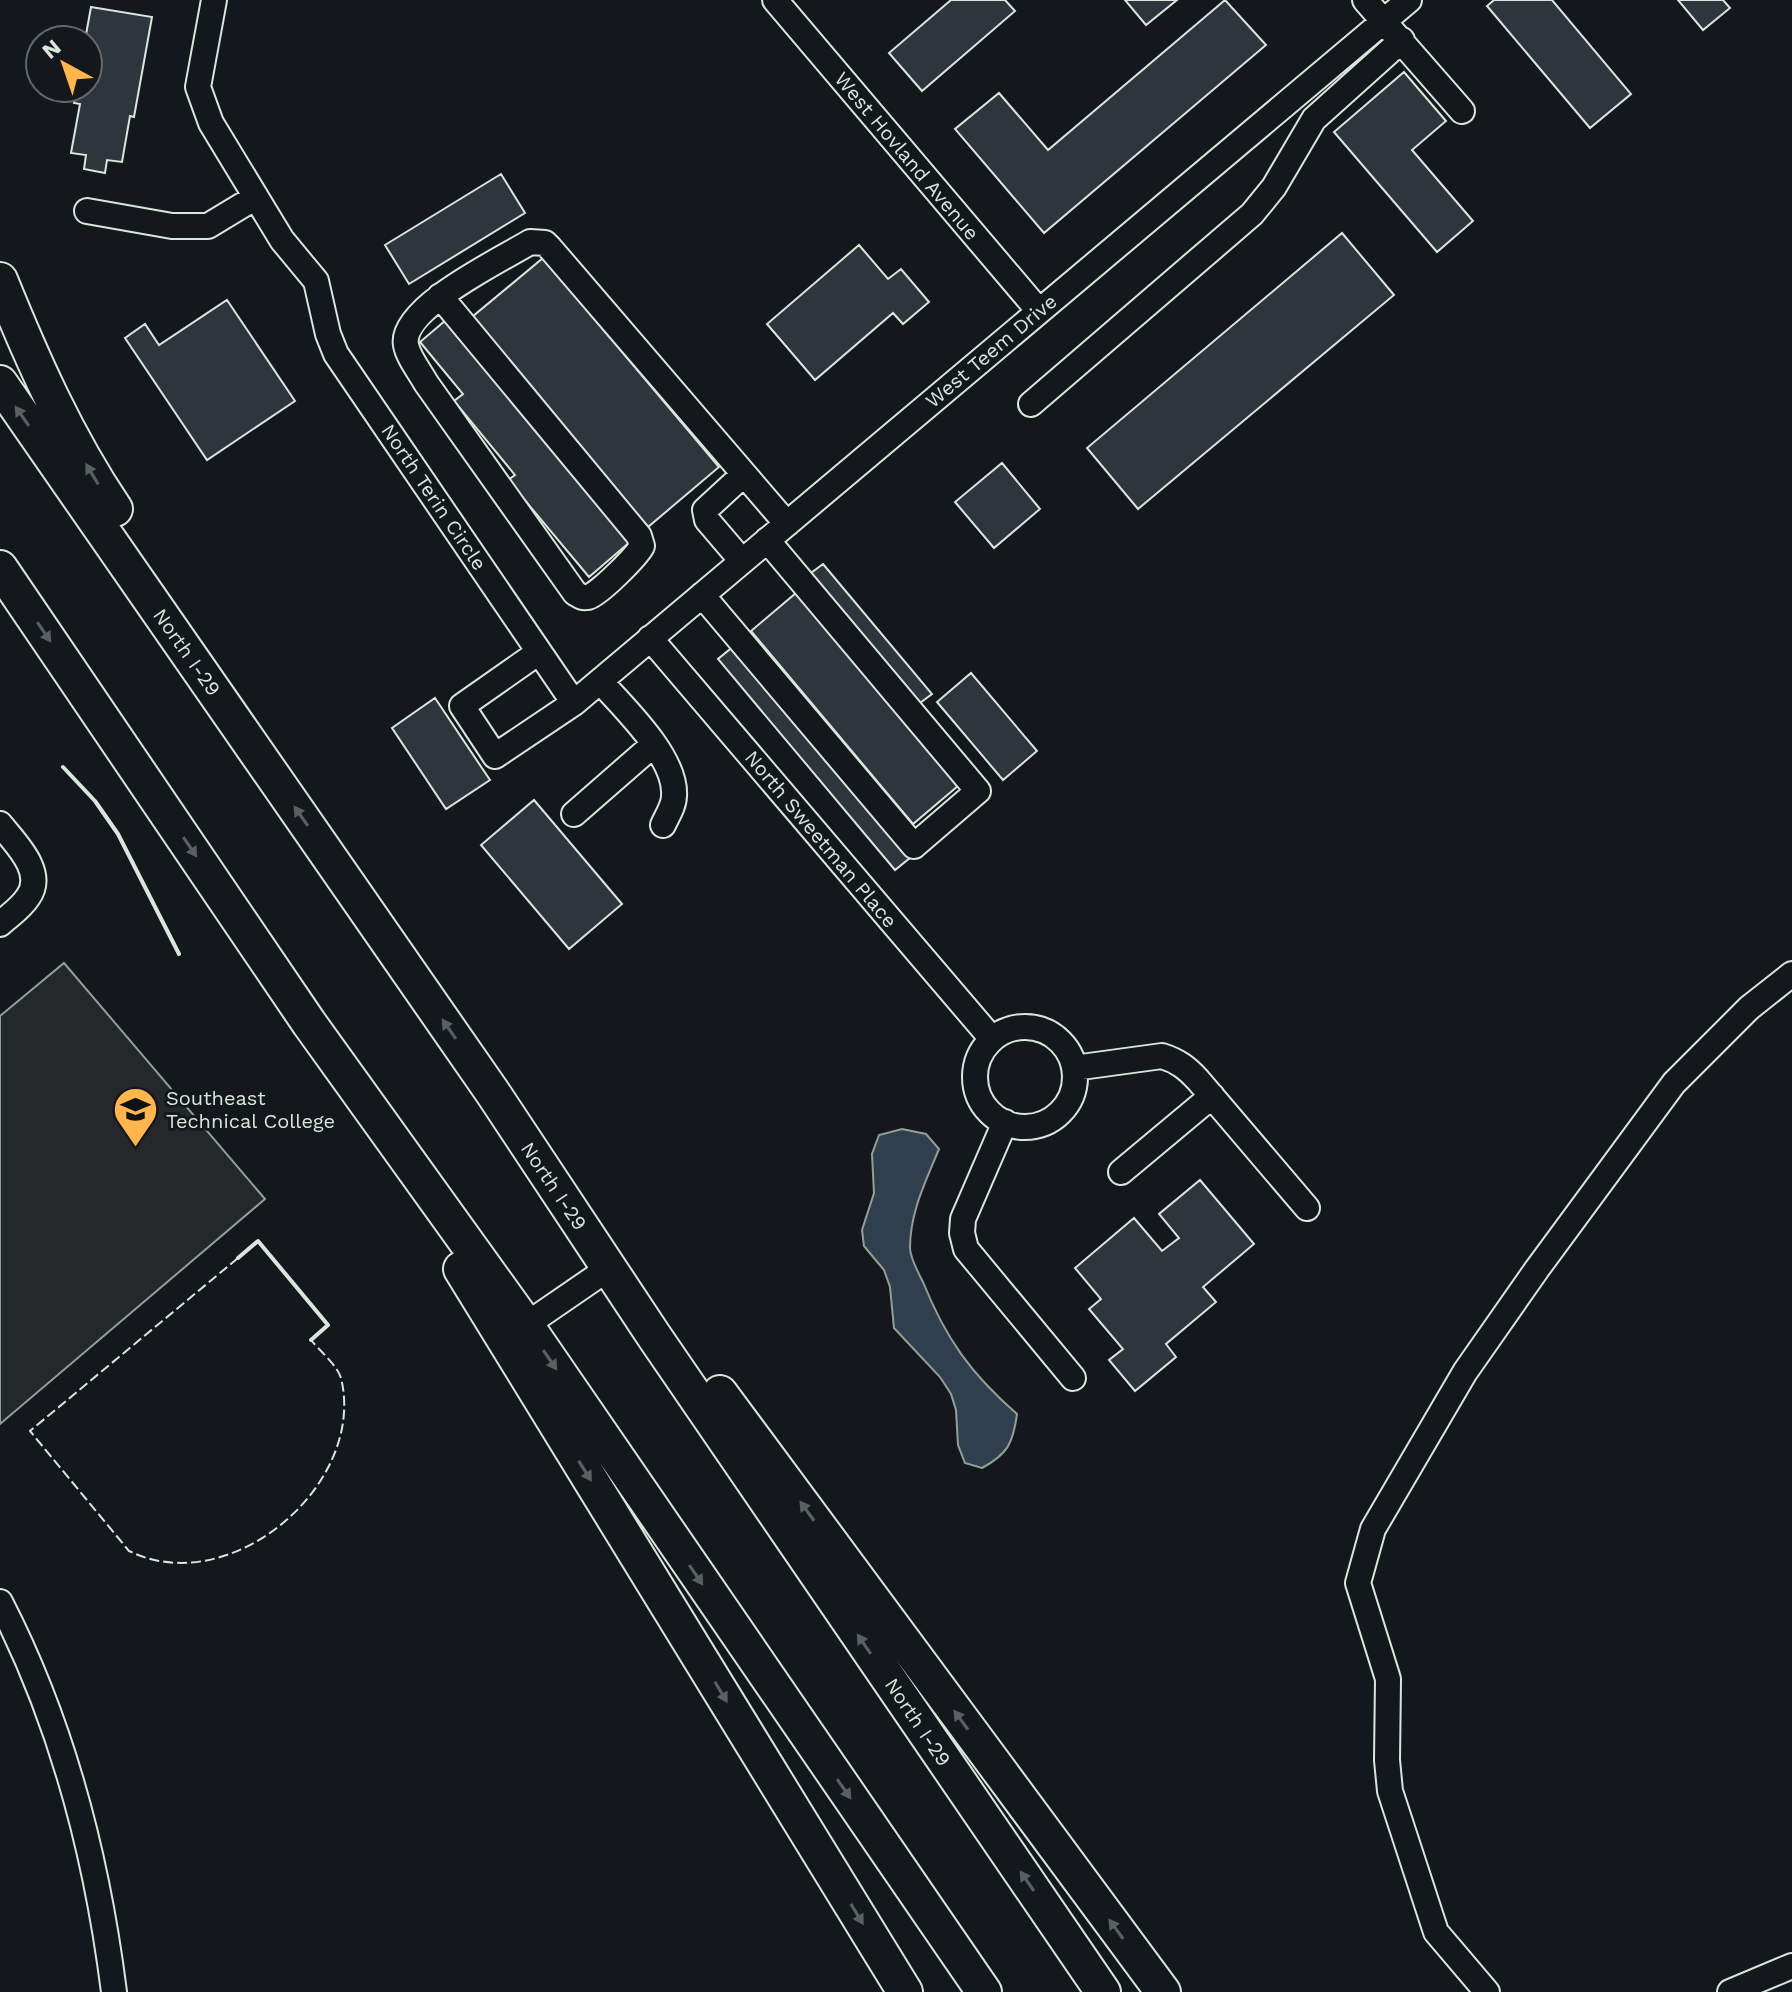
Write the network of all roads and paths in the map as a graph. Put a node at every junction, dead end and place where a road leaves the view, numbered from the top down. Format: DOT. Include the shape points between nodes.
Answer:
graph roads {
  1 [pos="214,0"];
  2 [pos="775,0"];
  3 [pos="1365,0"];
  4 [pos="1409,0"];
  5 [pos="1385,20"];
  6 [pos="1402,40"];
  7 [pos="1296,96"];
  8 [pos="1462,111"];
  9 [pos="1314,119"];
  10 [pos="256,197"];
  11 [pos="87,211"];
  12 [pos="0,280"];
  13 [pos="440,296"];
  14 [pos="1039,311"];
  15 [pos="0,383"];
  16 [pos="1031,404"];
  17 [pos="743,475"];
  18 [pos="787,524"];
  19 [pos="767,540"];
  20 [pos="742,561"];
  21 [pos="0,568"];
  22 [pos="702,595"];
  23 [pos="650,638"];
  24 [pos="539,652"];
  25 [pos="195,664"];
  26 [pos="600,681"];
  27 [pos="574,703"];
  28 [pos="653,745"];
  29 [pos="574,814"];
  30 [pos="0,824"];
  31 [pos="663,825"];
  32 [pos="0,924"];
  33 [pos="1792,974"];
  34 [pos="309,1023"];
  35 [pos="992,1039"];
  36 [pos="1074,1068"];
  37 [pos="493,1093"];
  38 [pos="1212,1096"];
  39 [pos="1005,1122"];
  40 [pos="1121,1172"];
  41 [pos="1307,1208"];
  42 [pos="609,1268"];
  43 [pos="526,1325"];
  44 [pos="1073,1378"];
  45 [pos="0,1602"];
  46 [pos="1792,1966"];
  47 [pos="114,1992"];
  48 [pos="905,1992"];
  49 [pos="984,1992"];
  50 [pos="1103,1992"];
  51 [pos="1163,1992"];
  52 [pos="1487,1992"];
  53 [pos="1730,1992"];
  1 -- 10 [label="street" via="198,87 211,123"];
  2 -- 14 [label="street, West Hovland Avenue"];
  3 -- 5 [label="street"];
  4 -- 5 [label="street, West Teem Drive"];
  5 -- 6 [label="street"];
  5 -- 7 [label="street, West Teem Drive"];
  6 -- 8 [label="street"];
  6 -- 9 [label="street"];
  7 -- 9 [label="street"];
  7 -- 14 [label="street, West Teem Drive"];
  9 -- 16 [label="street" via="1252,214"];
  10 -- 11 [label="street" via="208,226 172,226"];
  10 -- 24 [label="street, North Terin Circle" via="316,281 336,354"];
  25 -- 12 [label="highway, one-way" via="174,598 90,473"];
  13 -- 13 [label="street" via="413,321 406,346 426,383 575,593 591,596 639,552 639,536"];
  13 -- 17 [label="street" via="530,242 545,243"];
  14 -- 18 [label="street, West Teem Drive"];
  25 -- 15 [label="highway, North I-29, one-way"];
  17 -- 18 [label="street"];
  17 -- 20 [label="street" via="705,510 707,520"];
  18 -- 19 [label="street, West Teem Drive"];
  19 -- 20 [label="street, West Teem Drive"];
  19 -- 22 [label="street" via="978,791 946,819 914,846"];
  20 -- 22 [label="street, West Teem Drive"];
  21 -- 34 [label="highway, one-way"];
  22 -- 23 [label="street, West Teem Drive"];
  23 -- 26 [label="street, West Teem Drive"];
  23 -- 35 [label="street, North Sweetman Place"];
  24 -- 27 [label="street, North Terin Circle"];
  24 -- 27 [label="street, West Teem Drive" via="462,706 495,756"];
  37 -- 25 [label="highway, North I-29, one-way"];
  26 -- 27 [label="street, West Teem Drive"];
  26 -- 28 [label="street"];
  28 -- 29 [label="street"];
  28 -- 31 [label="street" via="674,782 674,800"];
  30 -- 32 [label="street" via="27,859 33,884 30,896"];
  33 -- 52 [label="street" via="1749,1008 1674,1083 1465,1372 1373,1529 1358,1583 1388,1679 1390,1791 1436,1932"];
  34 -- 43 [label="highway"];
  34 -- 48 [label="highway, one-way"];
  35 -- 36 [label="street" via="1006,1030 1038,1028 1065,1046"];
  35 -- 39 [label="street" via="979,1060 976,1085 991,1113"];
  36 -- 38 [label="street" via="1162,1056 1186,1066"];
  36 -- 39 [label="street" via="1073,1093 1053,1118 1029,1126"];
  37 -- 42 [label="highway, North I-29"];
  51 -- 37 [label="highway, one-way"];
  38 -- 40 [label="street"];
  38 -- 41 [label="street"];
  39 -- 44 [label="street" via="963,1219 963,1241"];
  42 -- 43 [label="street"];
  50 -- 42 [label="highway, North I-29, one-way"];
  43 -- 49 [label="highway, one-way"];
  45 -- 47 [label="street" via="68,1770 96,1878"];
  46 -- 53 [label="street"];
}
